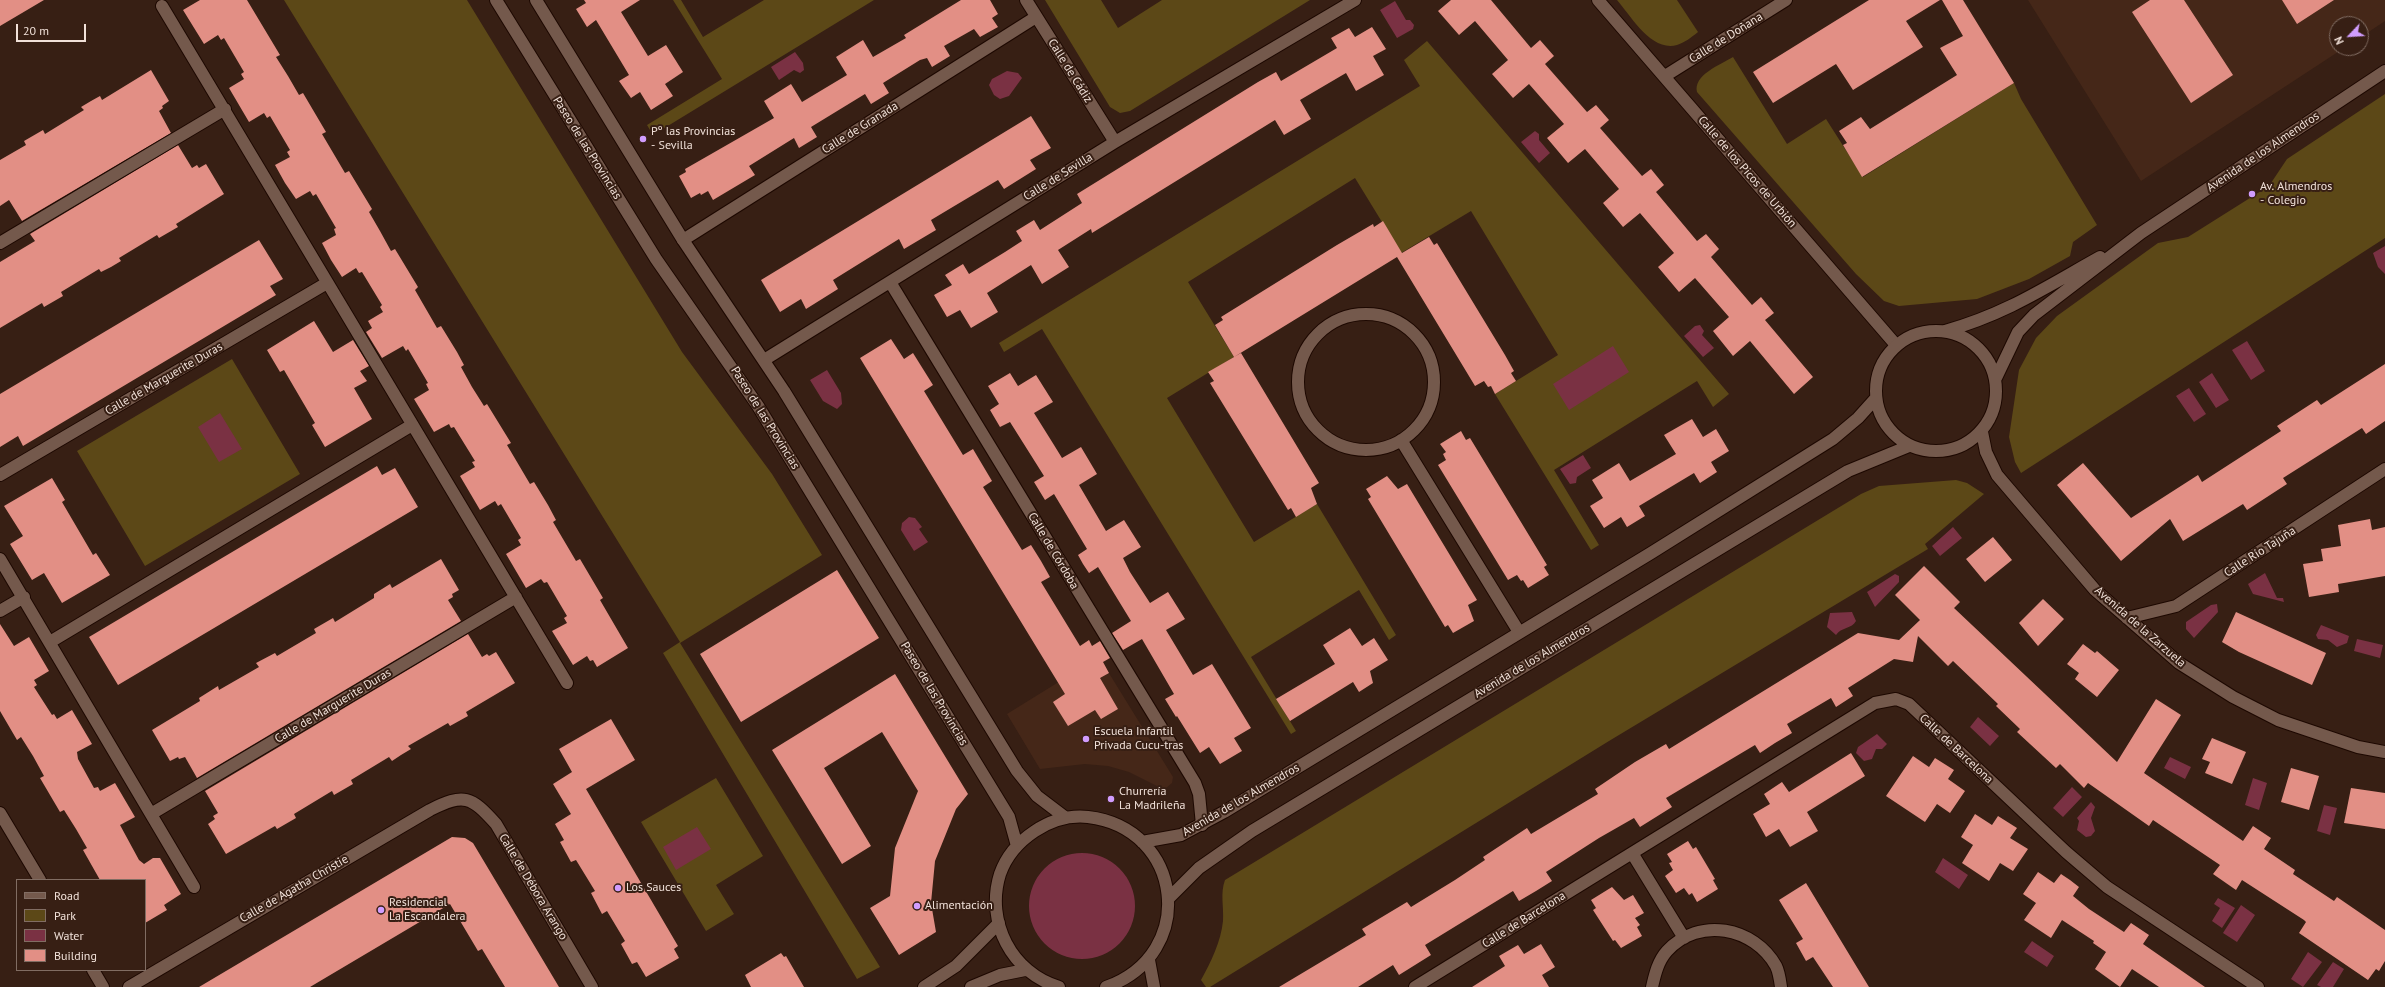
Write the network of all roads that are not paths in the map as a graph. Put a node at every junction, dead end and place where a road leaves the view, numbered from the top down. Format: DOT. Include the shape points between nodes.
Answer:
graph roads {
  1 [pos="496,0"];
  2 [pos="536,0"];
  3 [pos="1026,0"];
  4 [pos="1355,0"];
  5 [pos="1598,0"];
  6 [pos="1786,0"];
  7 [pos="162,6"];
  8 [pos="1036,17"];
  9 [pos="2385,71"];
  10 [pos="1665,76"];
  11 [pos="225,109"];
  12 [pos="1115,142"];
  13 [pos="2141,233"];
  14 [pos="684,240"];
  15 [pos="0,243"];
  16 [pos="890,282"];
  17 [pos="327,283"];
  18 [pos="1945,330"];
  19 [pos="1896,345"];
  20 [pos="764,360"];
  21 [pos="1996,378"];
  22 [pos="1876,398"];
  23 [pos="412,424"];
  24 [pos="1982,432"];
  25 [pos="1401,440"];
  26 [pos="1909,446"];
  27 [pos="2385,469"];
  28 [pos="0,475"];
  29 [pos="0,559"];
  30 [pos="24,597"];
  31 [pos="516,597"];
  32 [pos="0,611"];
  33 [pos="2127,618"];
  34 [pos="1518,632"];
  35 [pos="50,642"];
  36 [pos="567,683"];
  37 [pos="2385,752"];
  38 [pos="463,799"];
  39 [pos="0,813"];
  40 [pos="151,814"];
  41 [pos="1066,818"];
  42 [pos="1202,825"];
  43 [pos="1142,842"];
  44 [pos="1017,846"];
  45 [pos="1632,853"];
  46 [pos="39,879"];
  47 [pos="194,887"];
  48 [pos="1169,898"];
  49 [pos="998,922"];
  50 [pos="1684,938"];
  51 [pos="1149,960"];
  52 [pos="1025,970"];
  53 [pos="94,971"];
  54 [pos="103,987"];
  55 [pos="128,987"];
  56 [pos="592,987"];
  57 [pos="924,987"];
  58 [pos="971,987"];
  59 [pos="1059,987"];
  60 [pos="1106,987"];
  61 [pos="1154,987"];
  62 [pos="1415,987"];
  63 [pos="1652,987"];
  64 [pos="1781,987"];
  65 [pos="2258,987"];
  1 -- 44 [label="street, Paseo de las Provincias" via="656,259 728,359 762,413 1009,816"];
  2 -- 14 [label="street"];
  3 -- 8 [label="street, Calle de Cádiz"];
  4 -- 12 [label="street, Calle de Sevilla"];
  5 -- 10 [label="street, Calle de los Picos de Urbión"];
  6 -- 10 [label="street, Calle de Doñana"];
  7 -- 11 [label="street"];
  8 -- 12 [label="street, Calle de Cádiz"];
  8 -- 14 [label="street, Calle de Granada"];
  9 -- 13 [label="street, Avenida de los Almendros"];
  10 -- 19 [label="street, Calle de los Picos de Urbión"];
  11 -- 15 [label="street"];
  11 -- 17 [label="street"];
  12 -- 16 [label="street, Calle de Sevilla"];
  13 -- 18 [label="street, Avenida de los Almendros" via="2033,296 1998,313"];
  13 -- 21 [label="street, Avenida de los Almendros" via="2034,315 2018,332"];
  14 -- 20 [label="street"];
  16 -- 20 [label="street, Calle de Sevilla"];
  16 -- 42 [label="street, Calle de Córdoba" via="1195,783 1199,794"];
  17 -- 23 [label="street"];
  17 -- 28 [label="street, Calle de Marguerite Duras"];
  18 -- 19 [label="street" via="1921,332"];
  18 -- 21 [label="street" via="1963,336 1981,349"];
  19 -- 22 [label="street" via="1883,360 1877,376"];
  20 -- 41 [label="street" via="1017,770 1037,796"];
  21 -- 24 [label="street" via="1995,400 1989,422"];
  22 -- 26 [label="street" via="1882,418 1894,435"];
  22 -- 34 [label="street, Avenida de los Almendros" via="1858,418 1833,439 1651,553"];
  23 -- 31 [label="street"];
  23 -- 35 [label="street"];
  24 -- 26 [label="street" via="1969,442 1940,453"];
  24 -- 33 [label="street, Avenida de la Zarzuela" via="1986,452 1997,475 2095,590"];
  25 -- 25 [label="street" via="1418,426 1430,406 1434,383 1431,361 1420,340 1404,325 1383,315 1360,314 1338,319 1319,332 1305,350 1299,372 1299,395 1307,416 1322,434 1342,445 1364,450 1383,448"];
  25 -- 34 [label="street"];
  26 -- 48 [label="street, Avenida de los Almendros" via="1848,470 1252,831 1199,868"];
  27 -- 33 [label="street, Calle Río Tajuña" via="2176,606"];
  29 -- 30 [label="street"];
  30 -- 32 [label="street"];
  30 -- 35 [label="street"];
  31 -- 36 [label="street"];
  31 -- 40 [label="street, Calle de Marguerite Duras"];
  33 -- 37 [label="street, Avenida de la Zarzuela" via="2179,663 2233,697 2278,720 2358,747"];
  34 -- 42 [label="street, Avenida de los Almendros"];
  35 -- 40 [label="street"];
  38 -- 55 [label="street, Calle de Agatha Christie" via="448,801 430,810"];
  38 -- 56 [label="street, Calle de Débora Arango" via="479,805 496,824"];
  39 -- 46 [label="street"];
  40 -- 47 [label="street"];
  41 -- 43 [label="street" via="1088,817 1122,827"];
  41 -- 44 [label="street" via="1036,830"];
  42 -- 43 [label="street, Avenida de los Almendros" via="1181,836"];
  43 -- 48 [label="street" via="1162,869"];
  44 -- 49 [label="street" via="1000,874"];
  45 -- 50 [label="street"];
  45 -- 62 [label="street, Calle de Barcelona"];
  45 -- 65 [label="street, Calle de Barcelona" via="1875,703 1896,699 1909,704 2066,852 2107,887"];
  48 -- 51 [label="street" via="1168,920 1160,942"];
  49 -- 52 [label="street" via="1008,949"];
  49 -- 57 [label="street" via="956,966"];
  50 -- 63 [label="street" via="1667,951 1656,969"];
  50 -- 64 [label="street" via="1704,930 1726,930 1747,936 1764,949 1776,967"];
  51 -- 60 [label="street" via="1124,981"];
  51 -- 61 [label="street"];
  52 -- 58 [label="street" via="1000,975"];
  52 -- 59 [label="street" via="1048,984"];
  53 -- 54 [label="street"];
}
